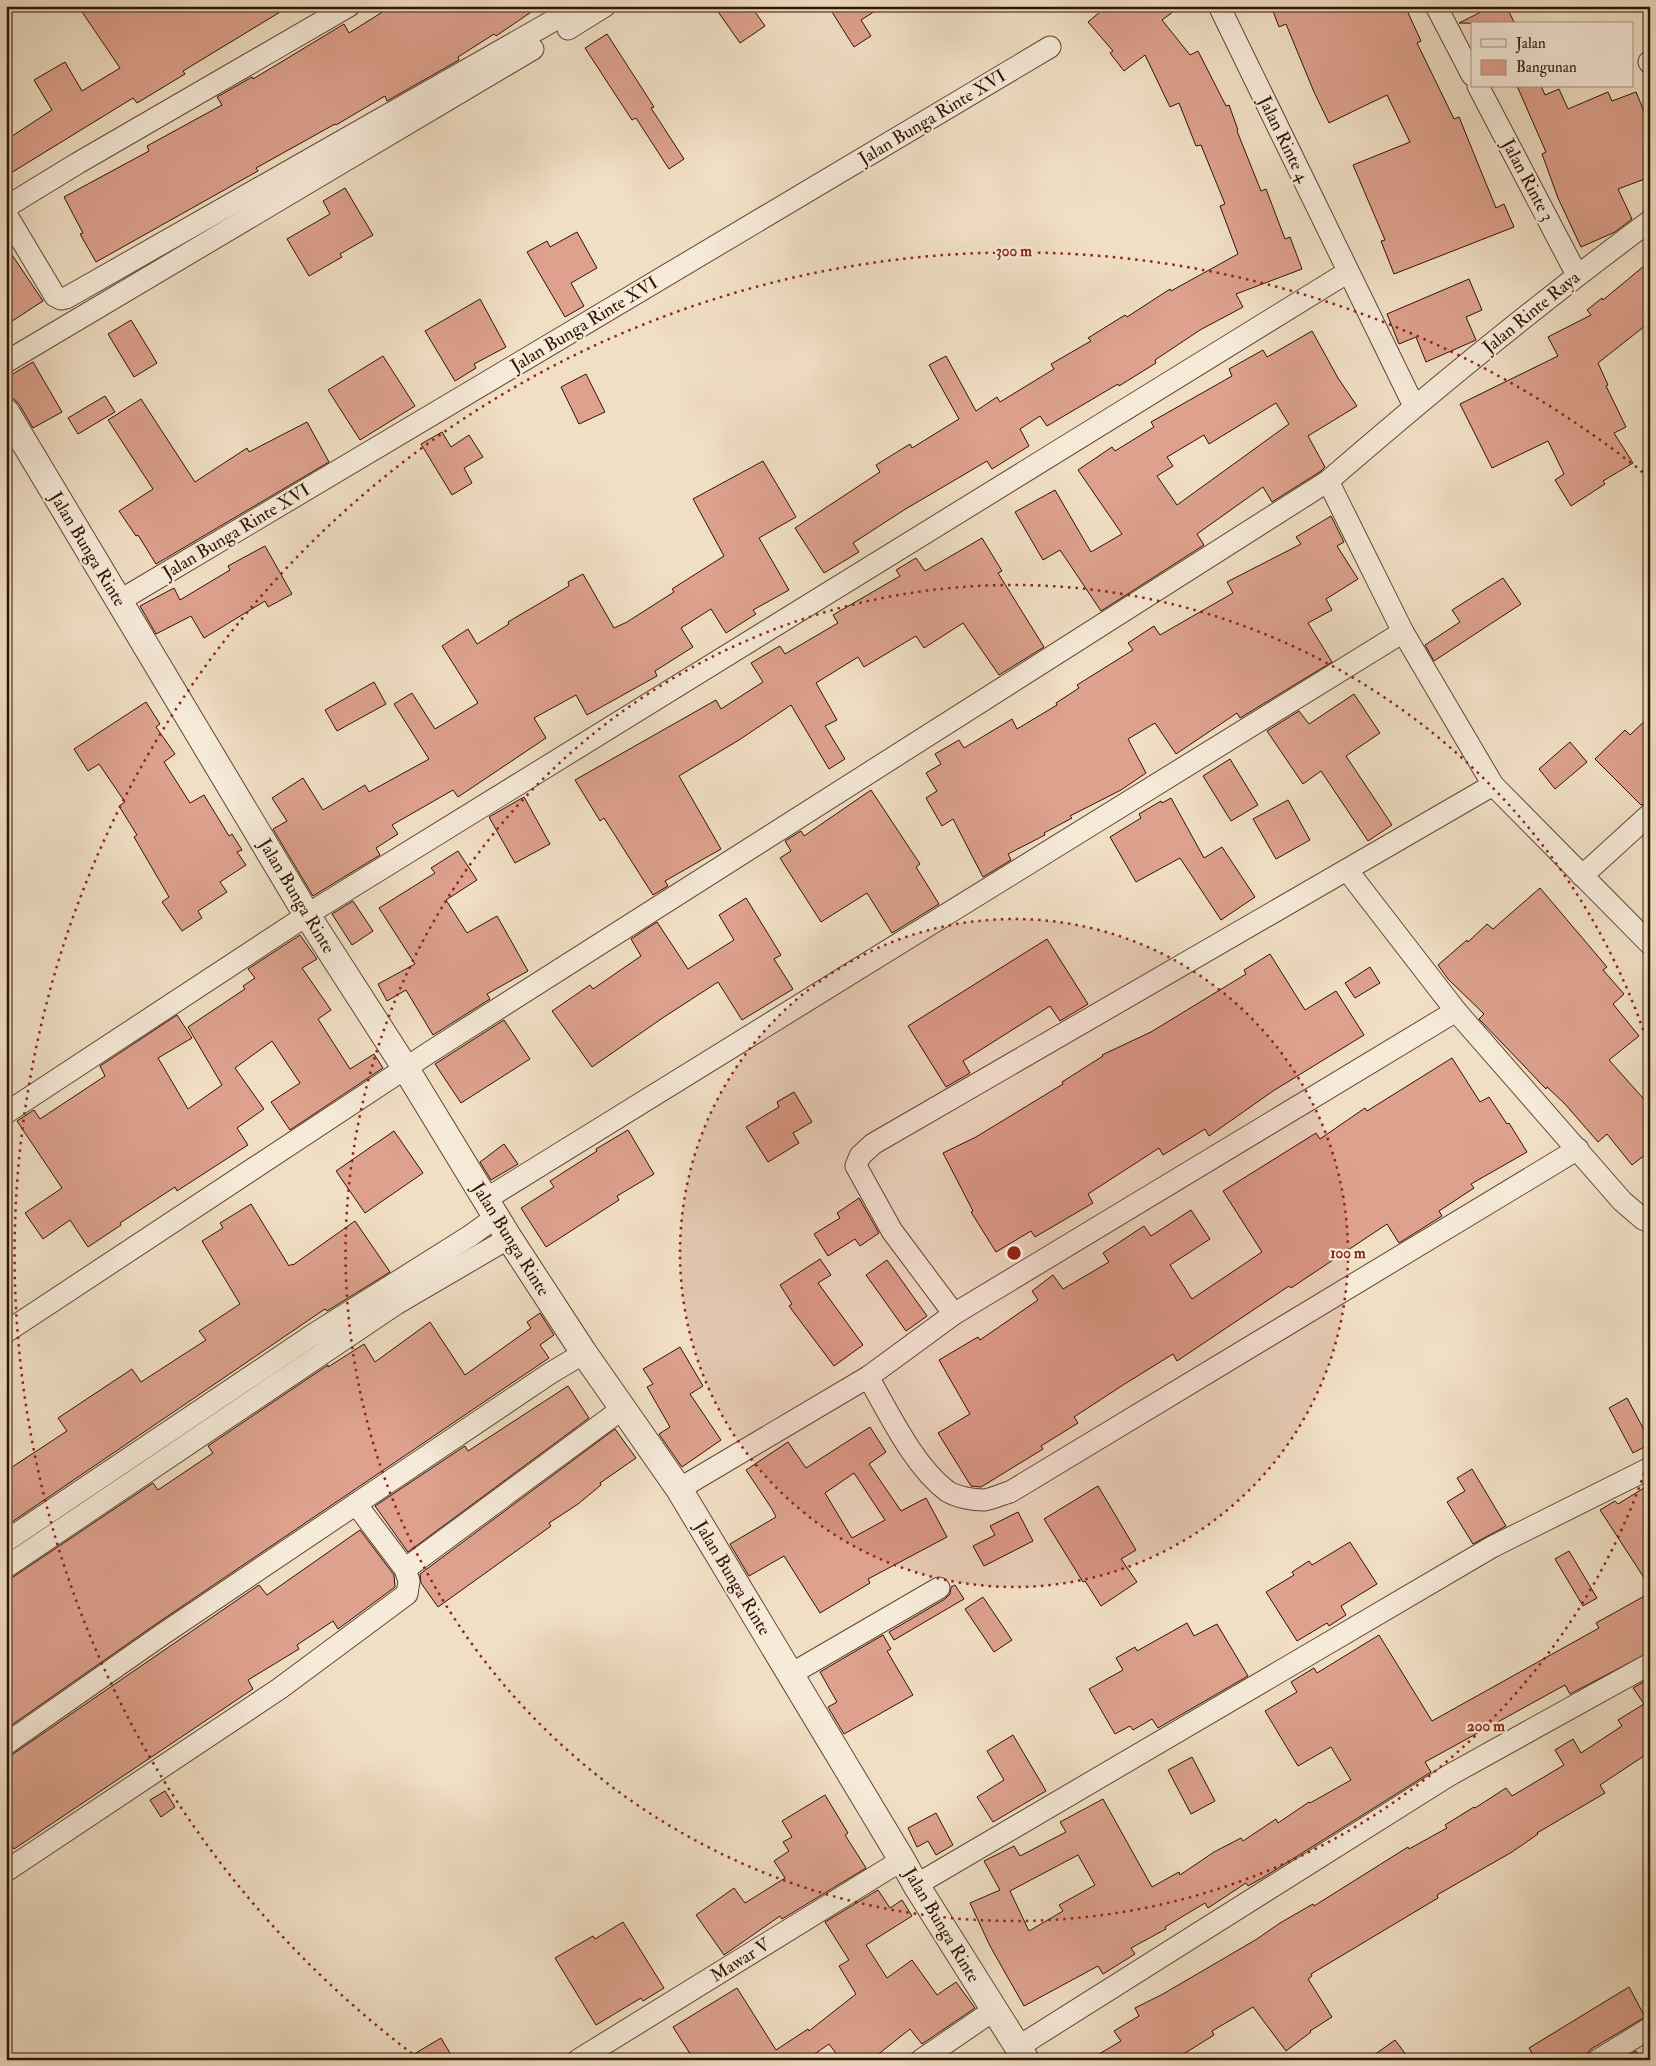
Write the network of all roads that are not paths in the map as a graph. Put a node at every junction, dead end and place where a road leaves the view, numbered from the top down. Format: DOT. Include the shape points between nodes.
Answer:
graph roads {
  1 [pos="349,6"];
  2 [pos="580,6"];
  3 [pos="605,6"];
  4 [pos="1219,6"];
  5 [pos="1436,6"];
  6 [pos="1050,47"];
  7 [pos="1471,73"];
  8 [pos="1479,88"];
  9 [pos="6,207"];
  10 [pos="6,214"];
  11 [pos="1650,221"];
  12 [pos="1348,272"];
  13 [pos="1577,275"];
  14 [pos="6,362"];
  15 [pos="1414,406"];
  16 [pos="6,412"];
  17 [pos="1328,481"];
  18 [pos="119,601"];
  19 [pos="1403,632"];
  20 [pos="1493,785"];
  21 [pos="1650,814"];
  22 [pos="1347,870"];
  23 [pos="1582,876"];
  24 [pos="307,915"];
  25 [pos="1650,944"];
  26 [pos="1456,1011"];
  27 [pos="406,1069"];
  28 [pos="6,1113"];
  29 [pos="1578,1149"];
  30 [pos="497,1218"];
  31 [pos="1650,1222"];
  32 [pos="954,1314"];
  33 [pos="6,1332"];
  34 [pos="584,1353"];
  35 [pos="868,1377"];
  36 [pos="622,1409"];
  37 [pos="180,1437"];
  38 [pos="1650,1468"];
  39 [pos="679,1489"];
  40 [pos="356,1504"];
  41 [pos="6,1541"];
  42 [pos="6,1567"];
  43 [pos="405,1568"];
  44 [pos="938,1588"];
  45 [pos="1650,1664"];
  46 [pos="792,1674"];
  47 [pos="6,1744"];
  48 [pos="902,1860"];
  49 [pos="7,1868"];
  50 [pos="916,1885"];
  51 [pos="994,2010"];
  52 [pos="1650,2028"];
  53 [pos="1022,2053"];
  54 [pos="578,2060"];
  55 [pos="921,2060"];
  56 [pos="1598,2060"];
  1 -- 9 [label="street"];
  2 -- 10 [label="street" via="66,298 55,296"];
  3 -- 14 [label="street"];
  4 -- 12 [label="street, Jalan Rinte 4"];
  5 -- 7 [label="street"];
  6 -- 18 [label="street, Jalan Bunga Rinte XVI"];
  8 -- 13 [label="street, Jalan Rinte 3"];
  11 -- 13 [label="street, Jalan Rinte Raya"];
  12 -- 15 [label="street, Jalan Rinte 4"];
  12 -- 24 [label="street"];
  13 -- 15 [label="street, Jalan Rinte Raya"];
  15 -- 17 [label="street, Jalan Rinte Raya"];
  16 -- 18 [label="street, Jalan Bunga Rinte"];
  17 -- 19 [label="street"];
  17 -- 27 [label="street, Jalan Rinte Raya"];
  18 -- 24 [label="street, Jalan Bunga Rinte"];
  19 -- 20 [label="street"];
  19 -- 30 [label="street"];
  20 -- 22 [label="street"];
  20 -- 23 [label="street"];
  21 -- 23 [label="street"];
  22 -- 26 [label="street"];
  22 -- 32 [label="street" via="872,1144 860,1156 856,1166 877,1207"];
  23 -- 25 [label="street"];
  24 -- 27 [label="street, Jalan Bunga Rinte"];
  24 -- 28 [label="street"];
  26 -- 29 [label="street"];
  26 -- 32 [label="street"];
  27 -- 30 [label="street, Jalan Bunga Rinte"];
  27 -- 33 [label="street, Jalan Rinte Raya"];
  29 -- 31 [label="street" via="1622,1201"];
  29 -- 35 [label="street" via="1010,1492 986,1500 964,1498 948,1492 929,1473 910,1448"];
  30 -- 34 [label="street, Jalan Bunga Rinte"];
  30 -- 37 [label="street" via="396,1304"];
  32 -- 35 [label="street"];
  34 -- 36 [label="street, Jalan Bunga Rinte"];
  34 -- 40 [label="street"];
  35 -- 39 [label="street"];
  36 -- 39 [label="street, Jalan Bunga Rinte"];
  36 -- 43 [label="street"];
  37 -- 41 [label="street"];
  37 -- 42 [label="street"];
  38 -- 50 [label="street" via="1492,1547"];
  39 -- 46 [label="street, Jalan Bunga Rinte"];
  40 -- 43 [label="street"];
  40 -- 47 [label="street"];
  43 -- 49 [label="street" via="409,1581 407,1594 397,1602 279,1688"];
  44 -- 46 [label="street"];
  45 -- 53 [label="street" via="1448,1776"];
  46 -- 48 [label="street, Jalan Bunga Rinte"];
  48 -- 50 [label="street, Jalan Bunga Rinte"];
  48 -- 54 [label="street, Mawar V"];
  50 -- 51 [label="street, Jalan Bunga Rinte"];
  51 -- 53 [label="street, Jalan Bunga Rinte"];
  51 -- 55 [label="street"];
  52 -- 56 [label="street"];
}
